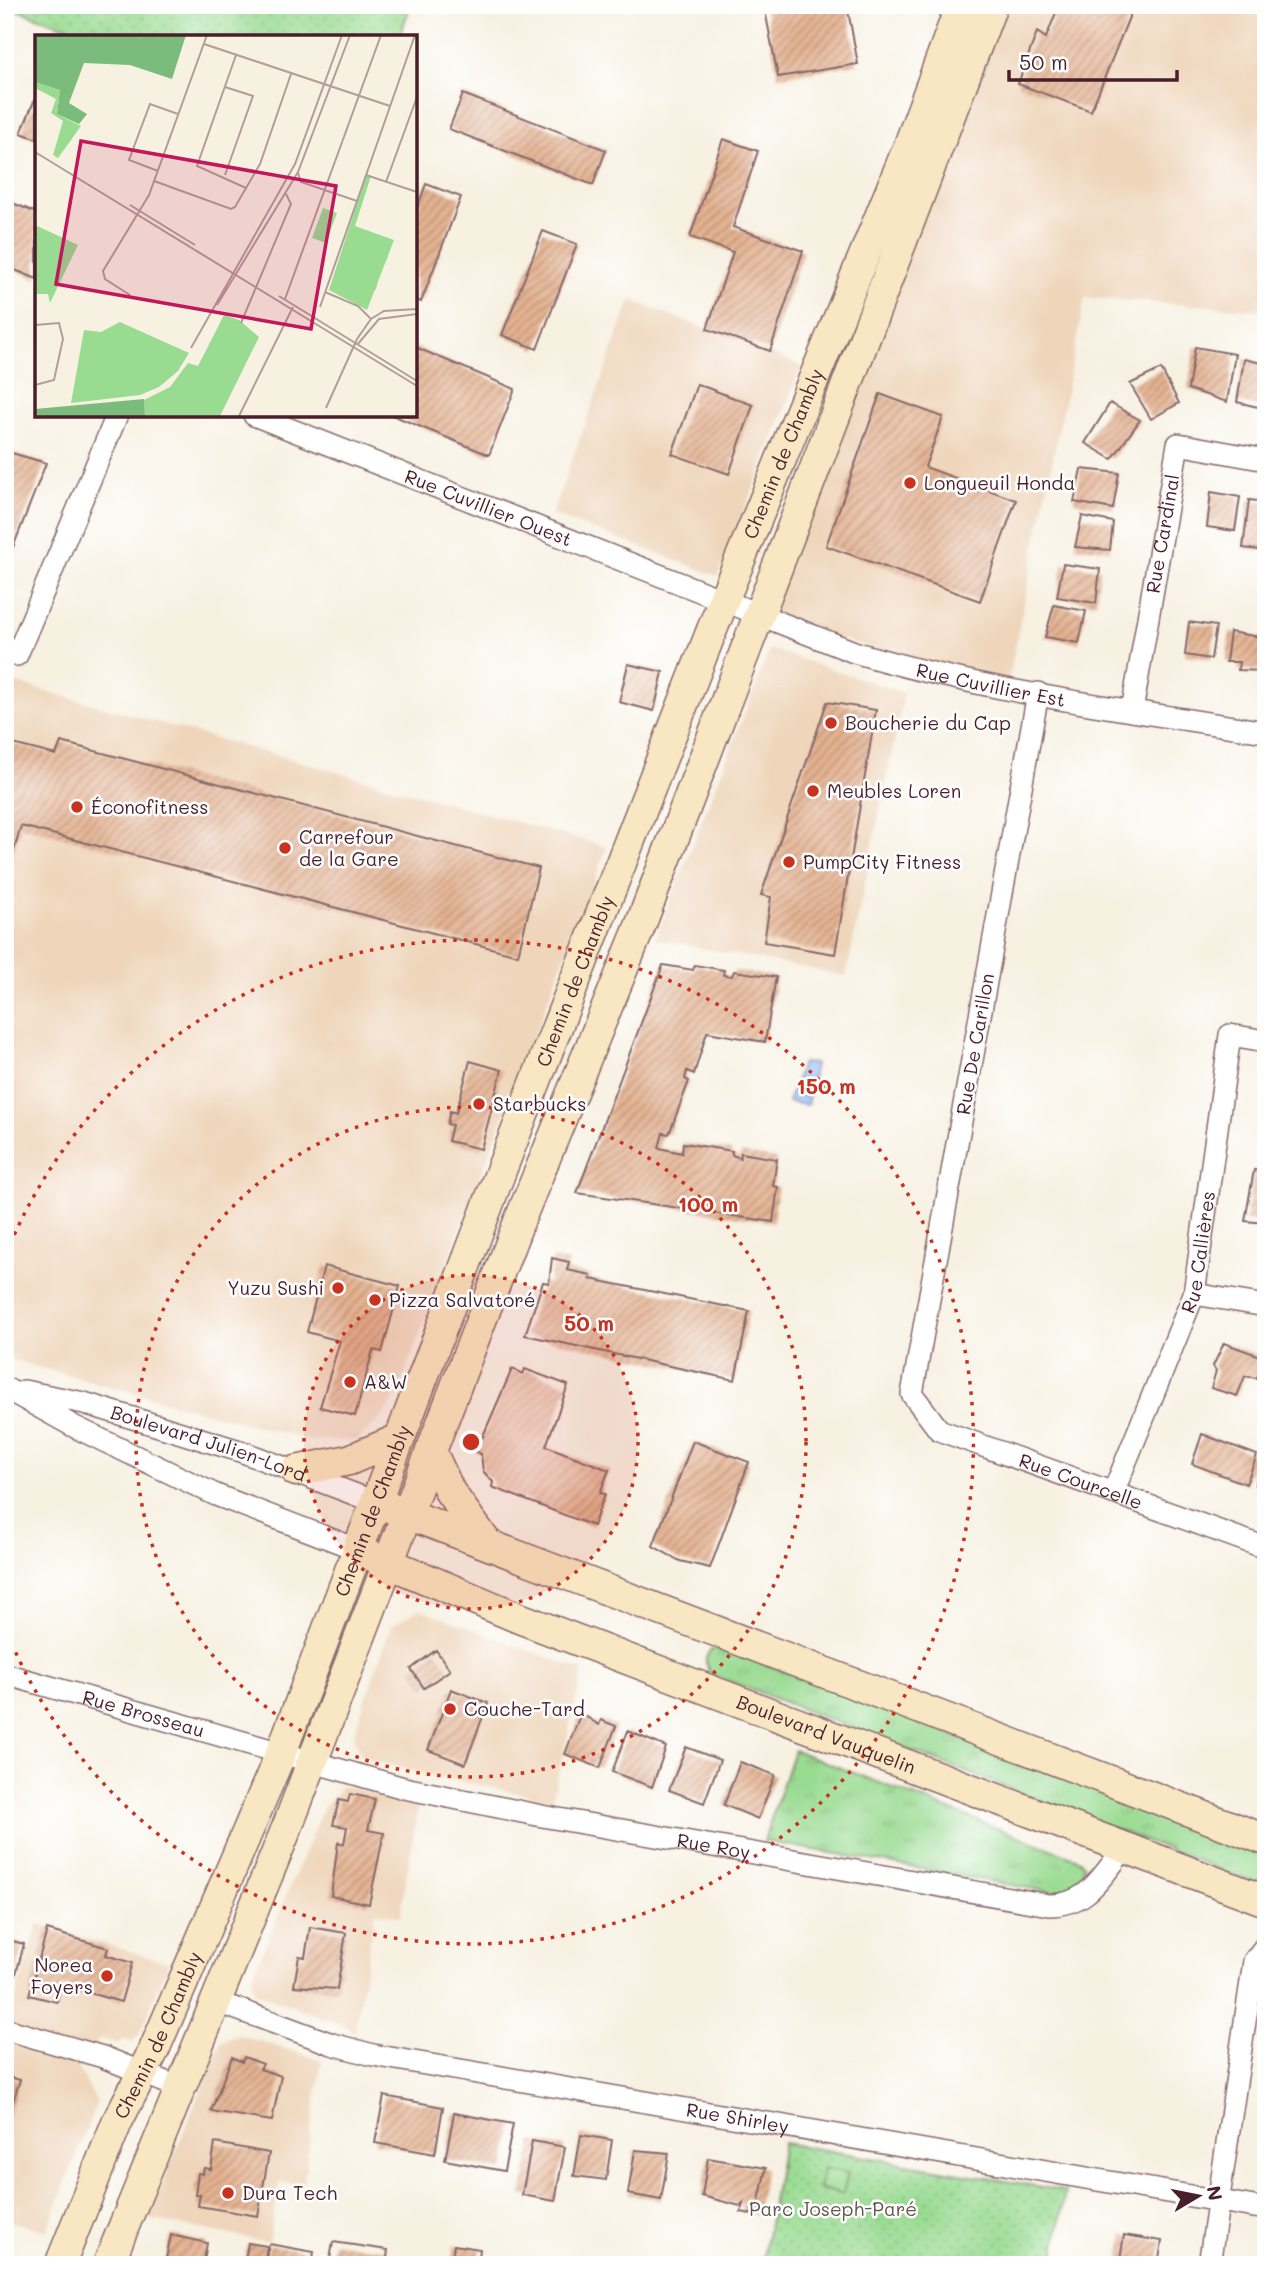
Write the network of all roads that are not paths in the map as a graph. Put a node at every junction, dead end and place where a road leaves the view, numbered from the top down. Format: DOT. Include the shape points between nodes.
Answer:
graph roads {
  1 [pos="961,5"];
  2 [pos="992,5"];
  3 [pos="117,416"];
  4 [pos="257,416"];
  5 [pos="1266,460"];
  6 [pos="724,600"];
  7 [pos="760,615"];
  8 [pos="17,656"];
  9 [pos="1038,693"];
  10 [pos="1132,711"];
  11 [pos="1266,732"];
  12 [pos="1266,1041"];
  13 [pos="1194,1294"];
  14 [pos="1266,1306"];
  15 [pos="5,1387"];
  16 [pos="912,1394"];
  17 [pos="399,1439"];
  18 [pos="431,1451"];
  19 [pos="296,1471"];
  20 [pos="1113,1493"];
  21 [pos="375,1502"];
  22 [pos="407,1514"];
  23 [pos="486,1542"];
  24 [pos="1266,1548"];
  25 [pos="359,1549"];
  26 [pos="388,1563"];
  27 [pos="5,1674"];
  28 [pos="281,1753"];
  29 [pos="313,1763"];
  30 [pos="1266,1840"];
  31 [pos="1125,1849"];
  32 [pos="1266,1901"];
  33 [pos="1266,1945"];
  34 [pos="215,2001"];
  35 [pos="5,2029"];
  36 [pos="142,2073"];
  37 [pos="180,2088"];
  38 [pos="1219,2201"];
  39 [pos="1266,2209"];
  40 [pos="60,2265"];
  41 [pos="108,2265"];
  42 [pos="1209,2265"];
  1 -- 6 [label="main road, Chemin de Chambly" via="908,148"];
  2 -- 7 [label="main road, Chemin de Chambly"];
  3 -- 8 [label="street"];
  4 -- 6 [label="street, Rue Cuvillier Ouest"];
  5 -- 10 [label="street, Rue Cardinal" via="1178,444"];
  6 -- 7 [label="street, Rue Cuvillier Est"];
  6 -- 17 [label="main road, Chemin de Chambly"];
  7 -- 9 [label="street, Rue Cuvillier Est" via="909,668"];
  7 -- 18 [label="main road, Chemin de Chambly"];
  9 -- 10 [label="street, Rue Cuvillier Est"];
  9 -- 16 [label="street, Rue De Carillon"];
  10 -- 11 [label="street, Rue Cuvillier Est"];
  12 -- 13 [label="street, Rue Callières" via="1230,1035"];
  13 -- 14 [label="street"];
  13 -- 20 [label="street, Rue Callières"];
  15 -- 19 [label="street, Boulevard Julien-Lord" via="83,1403"];
  15 -- 25 [label="street, Boulevard Julien-Lord" via="75,1427 225,1499"];
  16 -- 20 [label="street, Rue Courcelle" via="939,1430"];
  17 -- 19 [label="main road" via="349,1460"];
  17 -- 21 [label="main road, Chemin de Chambly"];
  18 -- 22 [label="main road, Chemin de Chambly"];
  18 -- 23 [label="main road" via="450,1492"];
  19 -- 21 [label="street, Boulevard Julien-Lord"];
  20 -- 24 [label="street, Rue Courcelle"];
  21 -- 22 [label="main road, Boulevard Julien-Lord"];
  21 -- 25 [label="main road, Chemin de Chambly"];
  22 -- 23 [label="main road"];
  22 -- 26 [label="main road, Chemin de Chambly"];
  23 -- 30 [label="main road"];
  25 -- 26 [label="main road, Boulevard Julien-Lord"];
  25 -- 28 [label="main road, Chemin de Chambly"];
  26 -- 29 [label="main road, Chemin de Chambly"];
  26 -- 31 [label="main road, Boulevard Vauquelin" via="519,1618"];
  27 -- 28 [label="street, Rue Brosseau"];
  28 -- 29 [label="street, Rue Roy"];
  28 -- 36 [label="main road, Chemin de Chambly"];
  29 -- 31 [label="street, Rue Roy" via="404,1788 542,1816 1049,1905 1076,1902 1085,1896"];
  29 -- 34 [label="main road, Chemin de Chambly"];
  31 -- 32 [label="main road, Boulevard Vauquelin"];
  33 -- 38 [label="street" via="1254,1961"];
  34 -- 37 [label="main road, Chemin de Chambly"];
  34 -- 38 [label="street, Rue Shirley" via="373,2055"];
  35 -- 36 [label="street"];
  36 -- 37 [label="street"];
  36 -- 40 [label="main road, Chemin de Chambly" via="117,2122"];
  37 -- 41 [label="main road, Chemin de Chambly"];
  38 -- 39 [label="street, Rue Shirley"];
  38 -- 42 [label="street"];
}
